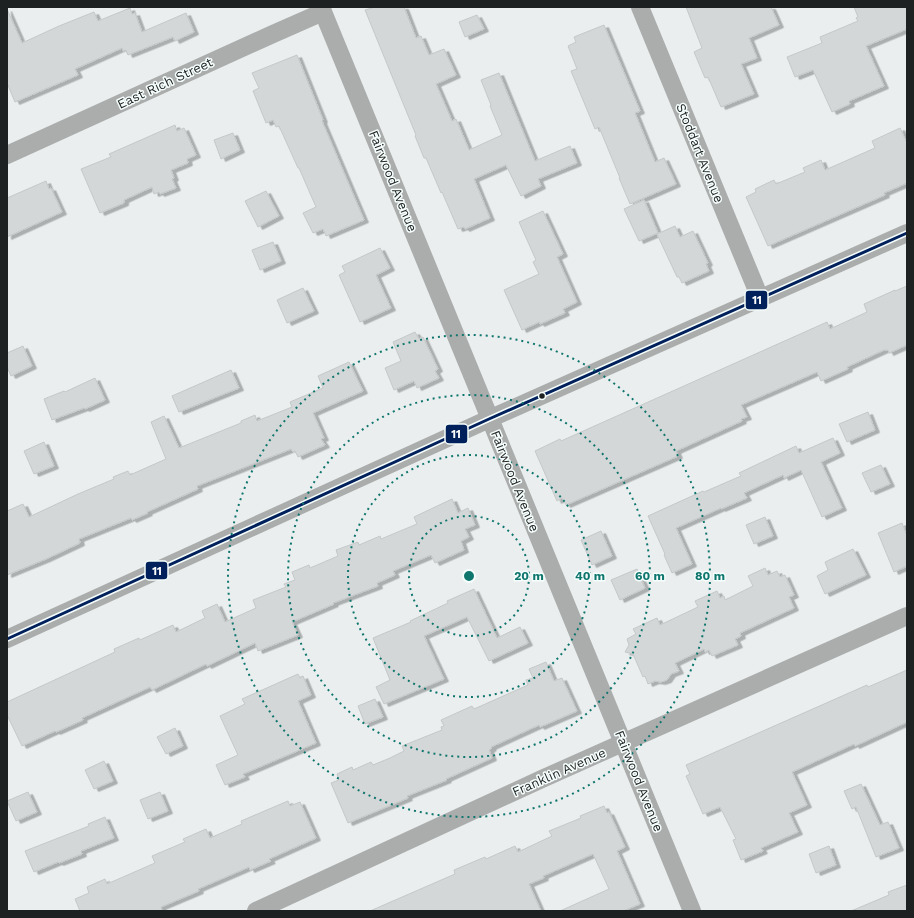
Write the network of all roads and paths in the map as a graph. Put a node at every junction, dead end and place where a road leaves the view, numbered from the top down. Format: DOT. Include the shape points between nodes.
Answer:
graph roads {
  1 [pos="640,7"];
  2 [pos="322,10"];
  3 [pos="7,155"];
  4 [pos="907,233"];
  5 [pos="760,298"];
  6 [pos="489,419"];
  7 [pos="907,616"];
  8 [pos="7,639"];
  9 [pos="624,744"];
  10 [pos="256,911"];
  11 [pos="692,911"];
  1 -- 5 [label="street, Stoddart Avenue"];
  2 -- 3 [label="street, East Rich Street"];
  2 -- 6 [label="street, Fairwood Avenue"];
  4 -- 5 [label="street"];
  5 -- 6 [label="street"];
  6 -- 8 [label="street"];
  6 -- 9 [label="street, Fairwood Avenue"];
  7 -- 9 [label="street, Franklin Avenue"];
  9 -- 10 [label="street, Franklin Avenue" via="544,778"];
  9 -- 11 [label="street, Fairwood Avenue"];
}
